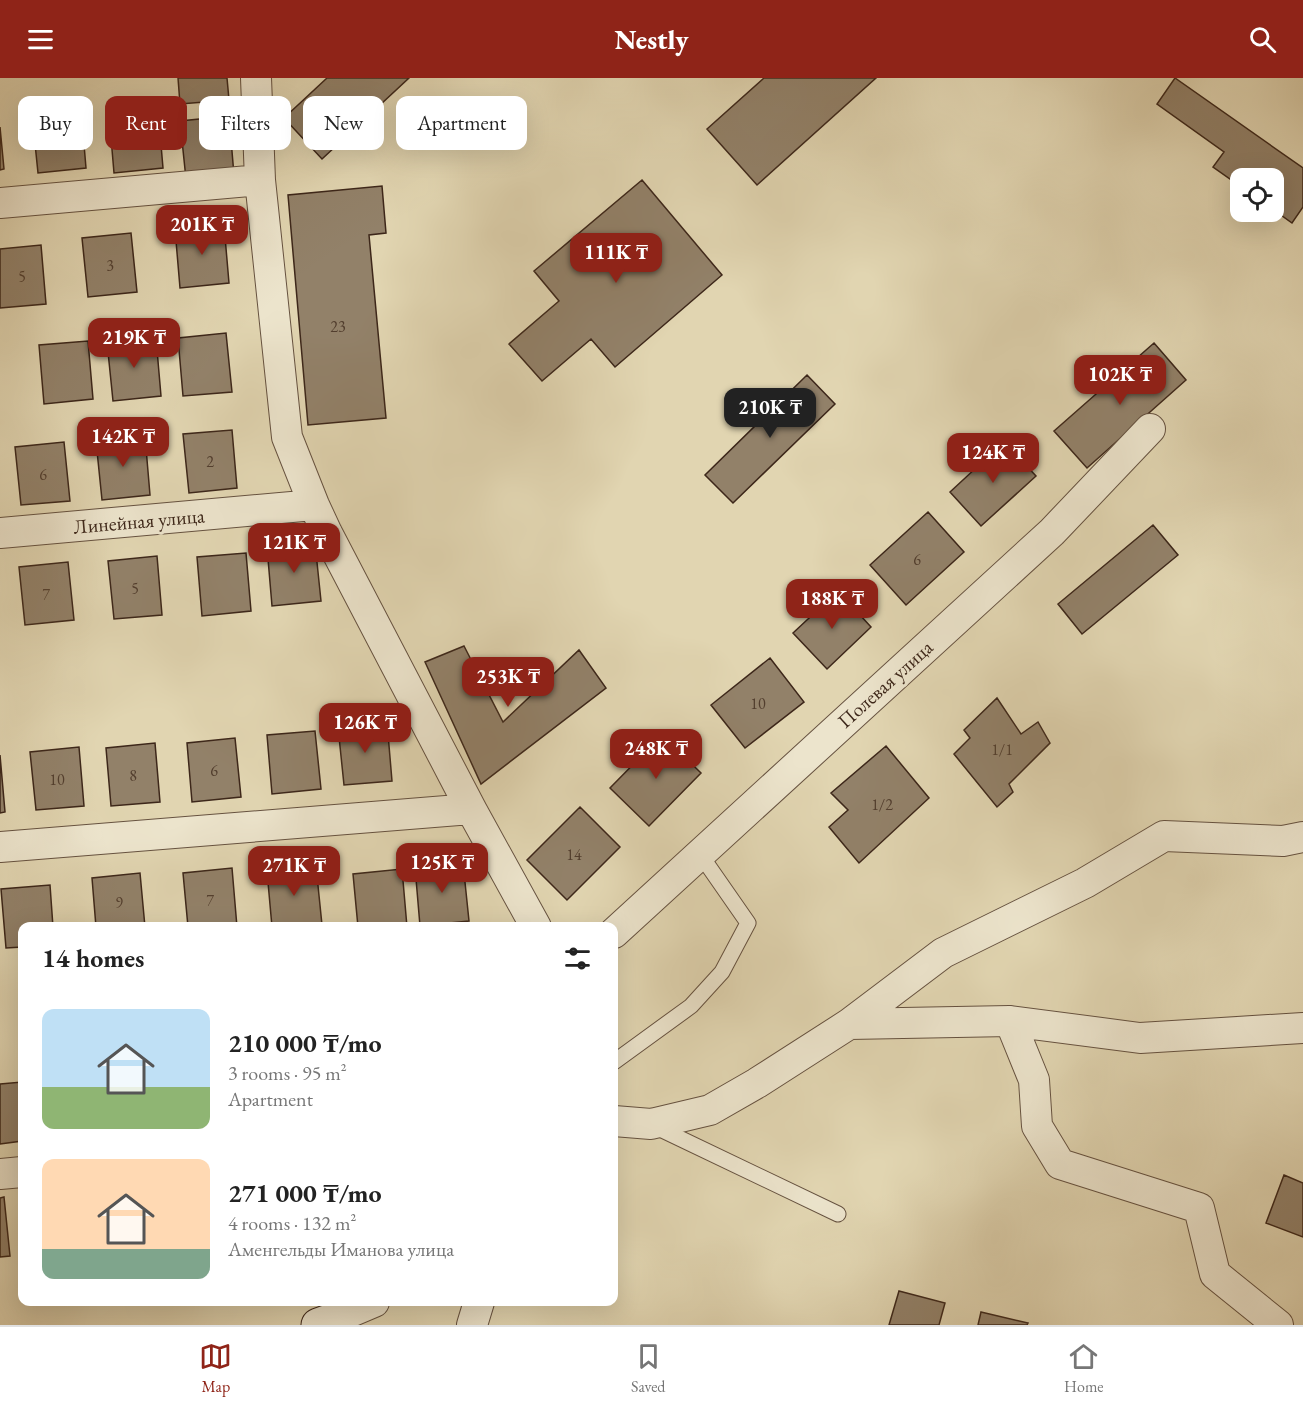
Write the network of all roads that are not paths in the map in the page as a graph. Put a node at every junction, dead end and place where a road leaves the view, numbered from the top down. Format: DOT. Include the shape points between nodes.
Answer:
graph roads {
  1 [pos="256,78"];
  2 [pos="260,180"];
  3 [pos="0,203"];
  4 [pos="1150,429"];
  5 [pos="314,505"];
  6 [pos="0,533"];
  7 [pos="471,809"];
  8 [pos="1303,837"];
  9 [pos="0,847"];
  10 [pos="700,854"];
  11 [pos="533,922"];
  12 [pos="618,929"];
  13 [pos="1010,1021"];
  14 [pos="849,1024"];
  15 [pos="1303,1028"];
  16 [pos="618,1059"];
  17 [pos="618,1121"];
  18 [pos="651,1124"];
  19 [pos="18,1172"];
  20 [pos="0,1174"];
  21 [pos="838,1214"];
  22 [pos="366,1306"];
  23 [pos="478,1306"];
  24 [pos="329,1324"];
  25 [pos="472,1325"];
  26 [pos="1278,1325"];
  1 -- 2 [label="street"];
  2 -- 3 [label="street"];
  2 -- 5 [label="street" via="287,437"];
  4 -- 10 [label="street, Полевая улица" via="1052,532"];
  5 -- 6 [label="street, Линейная улица"];
  5 -- 7 [label="street"];
  7 -- 9 [label="street"];
  7 -- 11 [label="street"];
  8 -- 14 [label="street" via="1283,841 1164,836 1085,883 943,953"];
  10 -- 12 [label="street, Полевая улица"];
  10 -- 16 [label="lane" via="748,923 722,972 691,1006"];
  13 -- 14 [label="street"];
  13 -- 15 [label="street" via="1140,1038"];
  13 -- 26 [label="street" via="1034,1080 1037,1126 1060,1164 1199,1208 1215,1274"];
  14 -- 18 [label="street" via="710,1110"];
  17 -- 18 [label="street"];
  18 -- 21 [label="lane"];
  19 -- 20 [label="street"];
  22 -- 24 [label="street"];
  23 -- 25 [label="street"];
}
